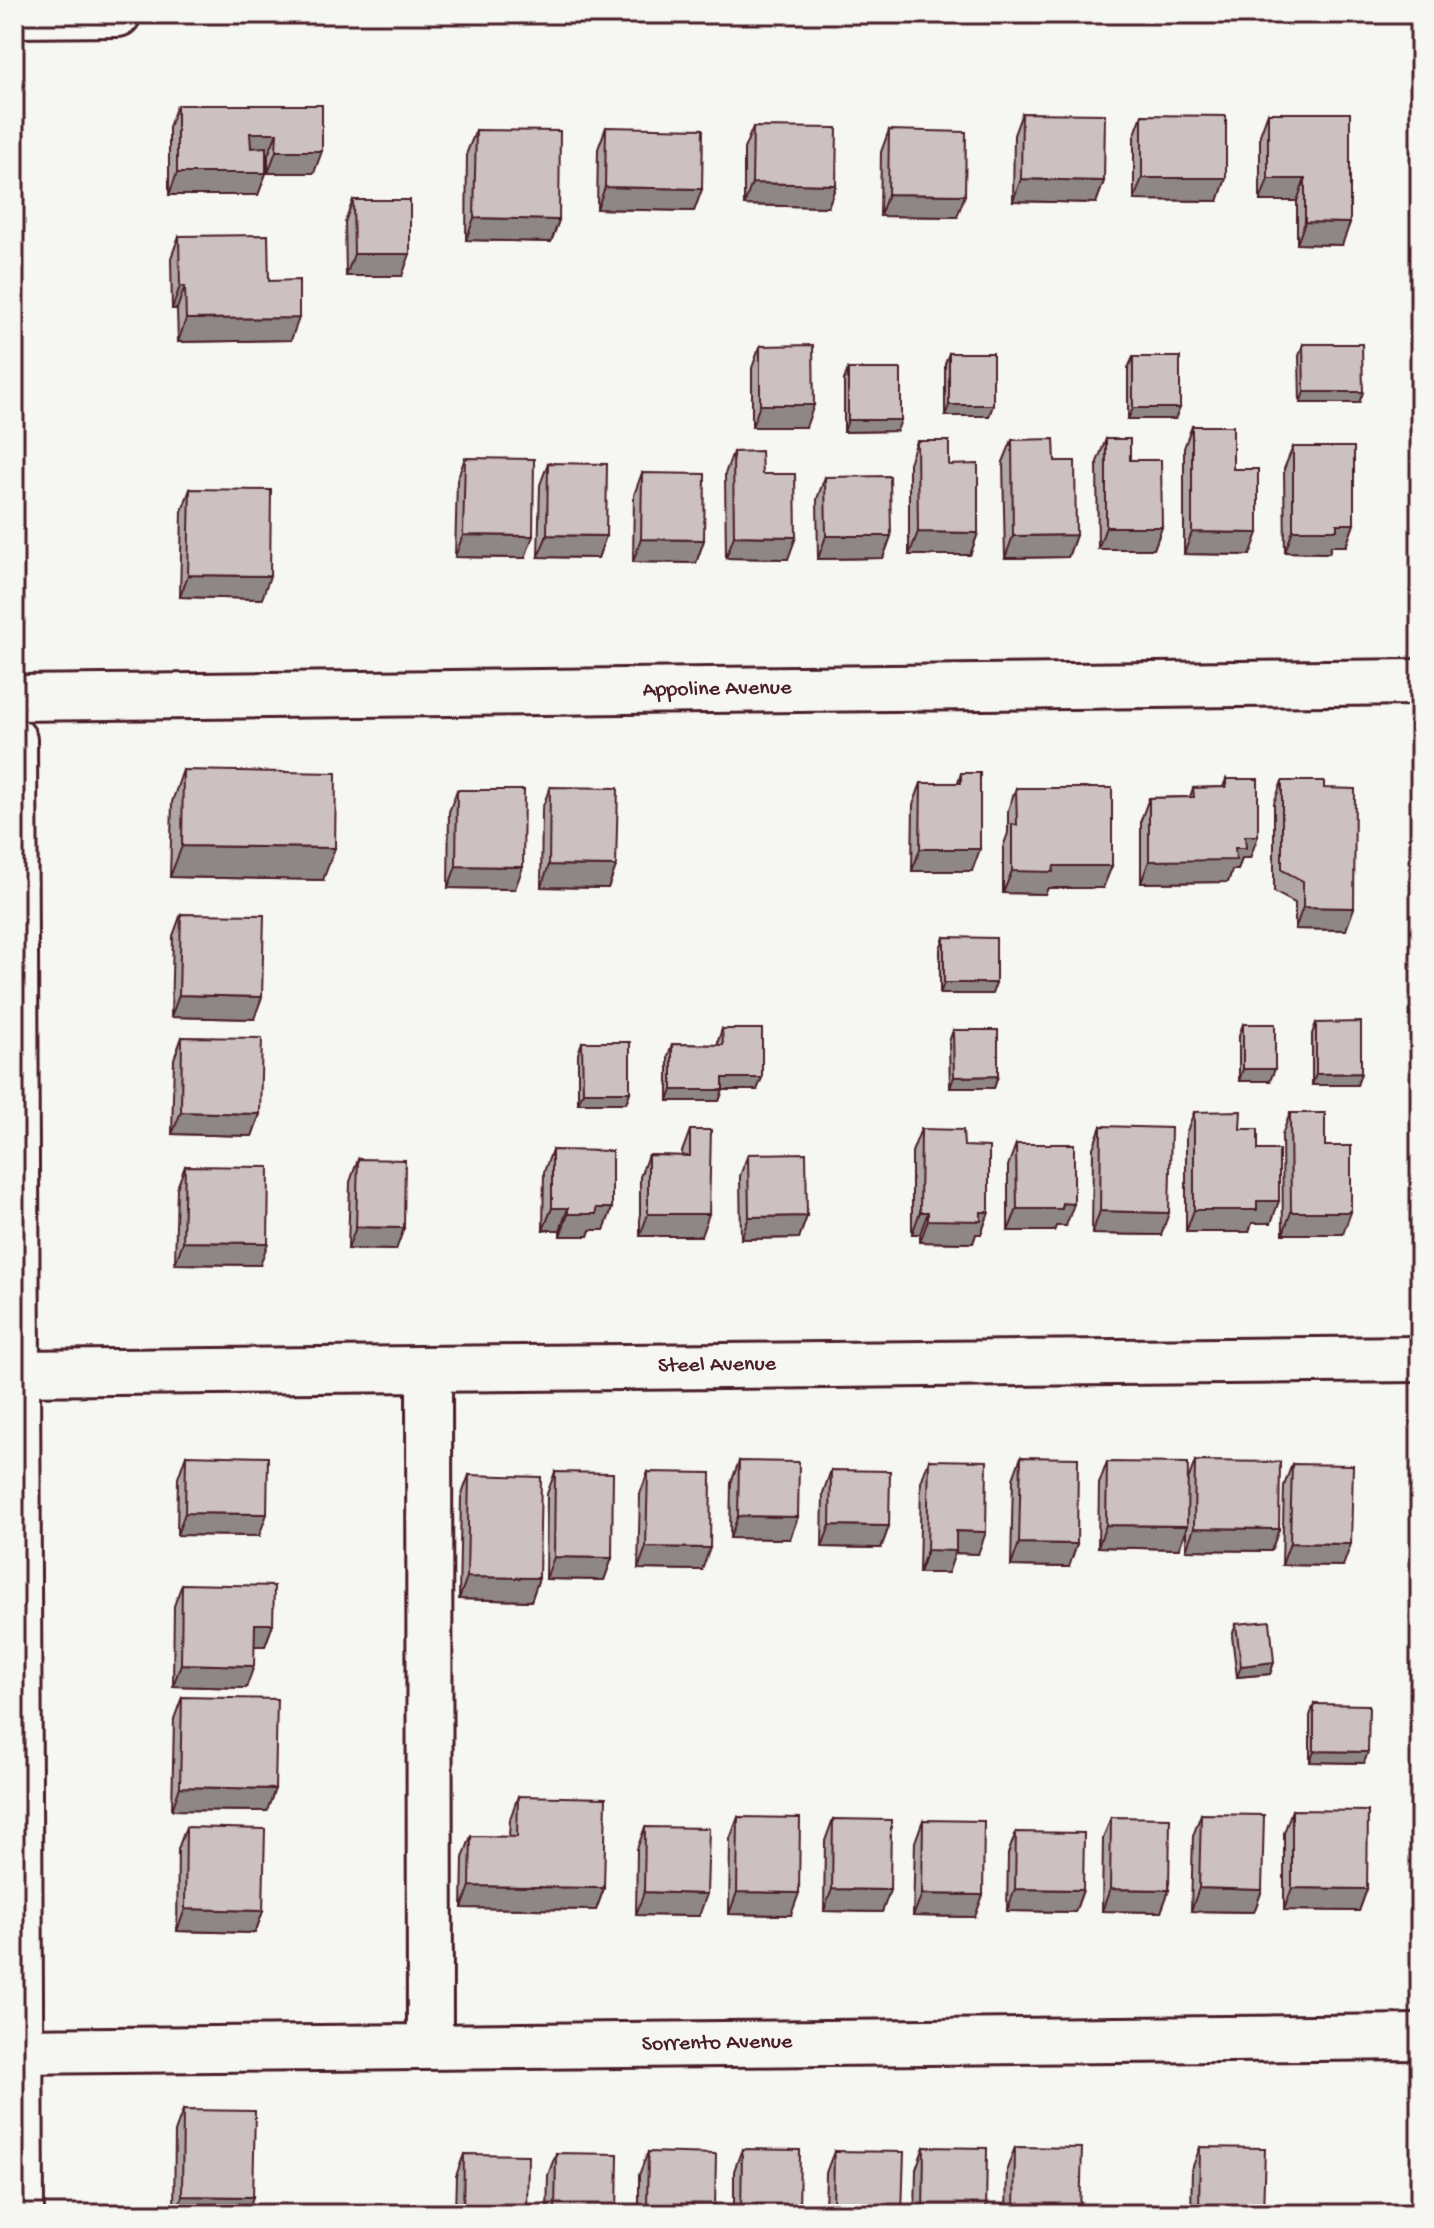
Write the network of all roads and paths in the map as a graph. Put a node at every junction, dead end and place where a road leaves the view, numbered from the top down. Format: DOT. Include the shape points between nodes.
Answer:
graph roads {
  1 [pos="118,14"];
  2 [pos="14,15"];
  3 [pos="1420,682"];
  4 [pos="14,698"];
  5 [pos="14,740"];
  6 [pos="1420,1359"];
  7 [pos="429,1369"];
  8 [pos="15,1373"];
  9 [pos="1420,2037"];
  10 [pos="430,2047"];
  11 [pos="17,2051"];
  12 [pos="21,2214"];
  1 -- 2 [label="street"];
  3 -- 4 [label="street, Appoline Avenue"];
  5 -- 8 [label="street"];
  6 -- 7 [label="street, Steel Avenue"];
  7 -- 8 [label="street, Steel Avenue"];
  7 -- 10 [label="street"];
  8 -- 11 [label="street"];
  9 -- 10 [label="street, Sorrento Avenue"];
  10 -- 11 [label="street, Sorrento Avenue"];
  11 -- 12 [label="street"];
}
